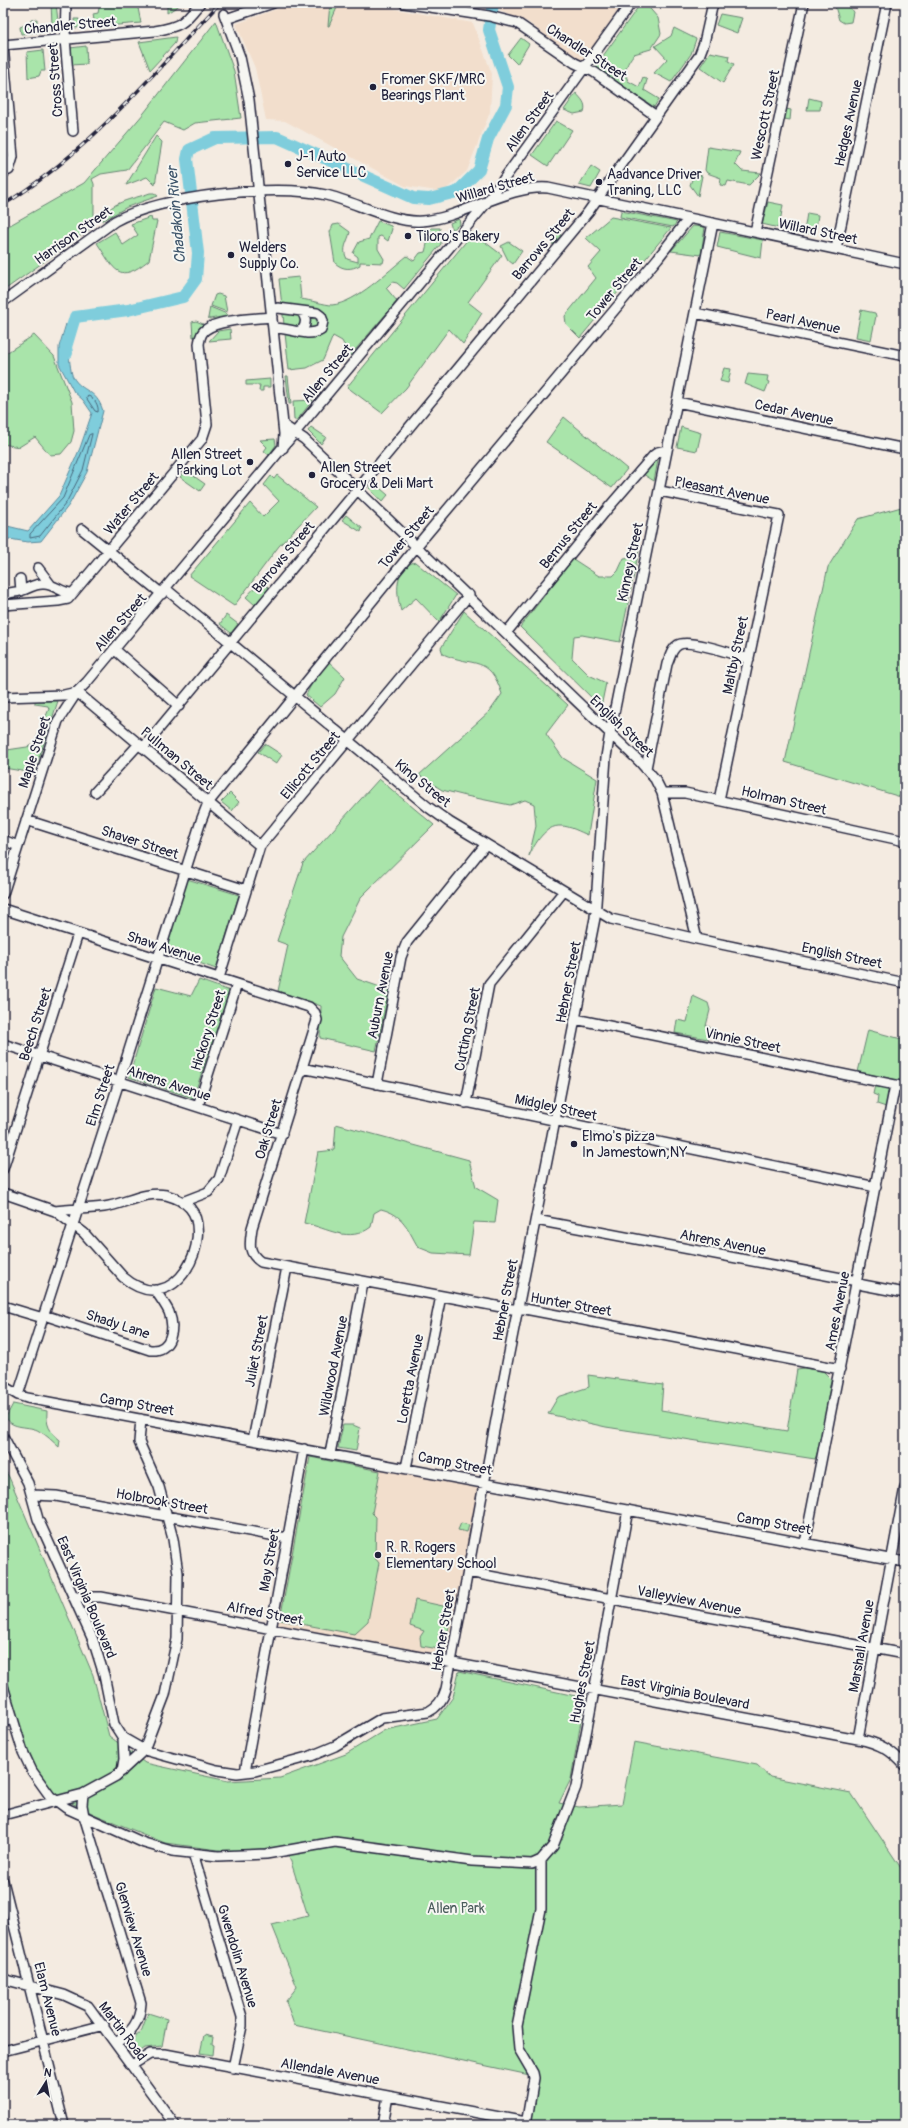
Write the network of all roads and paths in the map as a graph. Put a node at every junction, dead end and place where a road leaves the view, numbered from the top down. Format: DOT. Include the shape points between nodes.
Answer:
graph roads {
  1 [pos="66,3"];
  2 [pos="200,3"];
  3 [pos="273,3"];
  4 [pos="404,3"];
  5 [pos="631,3"];
  6 [pos="713,3"];
  7 [pos="804,3"];
  8 [pos="888,3"];
  9 [pos="65,39"];
  10 [pos="3,45"];
  11 [pos="586,67"];
  12 [pos="656,116"];
  13 [pos="73,131"];
  14 [pos="3,172"];
  15 [pos="258,192"];
  16 [pos="599,199"];
  17 [pos="488,201"];
  18 [pos="689,218"];
  19 [pos="713,223"];
  20 [pos="755,232"];
  21 [pos="836,249"];
  22 [pos="905,264"];
  23 [pos="3,302"];
  24 [pos="301,311"];
  25 [pos="271,313"];
  26 [pos="695,313"];
  27 [pos="273,328"];
  28 [pos="299,331"];
  29 [pos="905,356"];
  30 [pos="280,399"];
  31 [pos="677,402"];
  32 [pos="283,425"];
  33 [pos="294,433"];
  34 [pos="671,434"];
  35 [pos="283,448"];
  36 [pos="667,450"];
  37 [pos="905,450"];
  38 [pos="654,455"];
  39 [pos="358,490"];
  40 [pos="660,491"];
  41 [pos="779,515"];
  42 [pos="82,529"];
  43 [pos="416,547"];
  44 [pos="109,551"];
  45 [pos="38,568"];
  46 [pos="20,579"];
  47 [pos="50,584"];
  48 [pos="21,591"];
  49 [pos="164,592"];
  50 [pos="73,593"];
  51 [pos="469,596"];
  52 [pos="3,597"];
  53 [pos="3,604"];
  54 [pos="506,633"];
  55 [pos="232,642"];
  56 [pos="114,650"];
  57 [pos="749,659"];
  58 [pos="77,692"];
  59 [pos="294,695"];
  60 [pos="3,697"];
  61 [pos="179,706"];
  62 [pos="610,733"];
  63 [pos="349,741"];
  64 [pos="141,746"];
  65 [pos="646,768"];
  66 [pos="95,792"];
  67 [pos="662,793"];
  68 [pos="719,800"];
  69 [pos="208,803"];
  70 [pos="26,820"];
  71 [pos="3,840"];
  72 [pos="902,840"];
  73 [pos="486,844"];
  74 [pos="18,846"];
  75 [pos="260,846"];
  76 [pos="186,871"];
  77 [pos="246,890"];
  78 [pos="564,891"];
  79 [pos="3,894"];
  80 [pos="3,909"];
  81 [pos="596,910"];
  82 [pos="78,934"];
  83 [pos="697,939"];
  84 [pos="158,960"];
  85 [pos="219,978"];
  86 [pos="905,983"];
  87 [pos="237,984"];
  88 [pos="315,1012"];
  89 [pos="575,1019"];
  90 [pos="3,1044"];
  91 [pos="39,1056"];
  92 [pos="302,1068"];
  93 [pos="120,1082"];
  94 [pos="377,1084"];
  95 [pos="895,1085"];
  96 [pos="905,1087"];
  97 [pos="466,1103"];
  98 [pos="198,1106"];
  99 [pos="238,1120"];
  100 [pos="555,1122"];
  101 [pos="282,1134"];
  102 [pos="3,1169"];
  103 [pos="876,1187"];
  104 [pos="3,1193"];
  105 [pos="182,1202"];
  106 [pos="78,1209"];
  107 [pos="55,1211"];
  108 [pos="536,1220"];
  109 [pos="73,1224"];
  110 [pos="252,1255"];
  111 [pos="286,1267"];
  112 [pos="363,1283"];
  113 [pos="857,1283"];
  114 [pos="155,1290"];
  115 [pos="905,1293"];
  116 [pos="441,1296"];
  117 [pos="3,1306"];
  118 [pos="518,1309"];
  119 [pos="43,1317"];
  120 [pos="840,1369"];
  121 [pos="3,1386"];
  122 [pos="18,1395"];
  123 [pos="141,1419"];
  124 [pos="3,1436"];
  125 [pos="253,1440"];
  126 [pos="304,1449"];
  127 [pos="330,1454"];
  128 [pos="406,1468"];
  129 [pos="484,1483"];
  130 [pos="905,1487"];
  131 [pos="32,1495"];
  132 [pos="628,1510"];
  133 [pos="168,1516"];
  134 [pos="287,1538"];
  135 [pos="805,1543"];
  136 [pos="891,1559"];
  137 [pos="905,1562"];
  138 [pos="468,1572"];
  139 [pos="73,1596"];
  140 [pos="611,1599"];
  141 [pos="179,1611"];
  142 [pos="271,1629"];
  143 [pos="875,1649"];
  144 [pos="905,1654"];
  145 [pos="451,1662"];
  146 [pos="3,1686"];
  147 [pos="595,1689"];
  148 [pos="13,1719"];
  149 [pos="3,1722"];
  150 [pos="123,1738"];
  151 [pos="858,1739"];
  152 [pos="144,1750"];
  153 [pos="905,1766"];
  154 [pos="122,1771"];
  155 [pos="245,1772"];
  156 [pos="83,1794"];
  157 [pos="55,1802"];
  158 [pos="3,1815"];
  159 [pos="84,1816"];
  160 [pos="194,1853"];
  161 [pos="544,1857"];
  162 [pos="3,1880"];
  163 [pos="3,1980"];
  164 [pos="30,1986"];
  165 [pos="104,2025"];
  166 [pos="44,2041"];
  167 [pos="116,2043"];
  168 [pos="3,2051"];
  169 [pos="132,2065"];
  170 [pos="233,2068"];
  171 [pos="388,2096"];
  172 [pos="526,2124"];
  173 [pos="64,2125"];
  174 [pos="175,2125"];
  175 [pos="383,2125"];
  1 -- 9 [label="street, Cross Street"];
  2 -- 9 [label="street, Chandler Street" via="184,23 175,27"];
  3 -- 15 [label="street" via="225,16 240,57 249,100"];
  4 -- 11 [label="street, Chandler Street" via="473,13 517,23 575,63"];
  5 -- 11 [label="street, Allen Street"];
  6 -- 12 [label="street, Barrows Street" via="699,56"];
  7 -- 20 [label="street, Wescott Street"];
  8 -- 21 [label="street, Hedges Avenue"];
  9 -- 10 [label="street, Chandler Street"];
  9 -- 13 [label="street, Cross Street"];
  10 -- 14 [label="street" via="13,157 10,170"];
  11 -- 12 [label="street, Chandler Street"];
  11 -- 17 [label="street, Allen Street"];
  12 -- 16 [label="street, Barrows Street"];
  15 -- 17 [label="street, Willard Street" via="324,195 411,221 437,218"];
  15 -- 23 [label="street, Harrison Street" via="208,196 144,208 115,221"];
  15 -- 25 [label="street"];
  16 -- 17 [label="street, Willard Street" via="541,188"];
  16 -- 18 [label="street, Willard Street"];
  16 -- 39 [label="street, Barrows Street"];
  17 -- 33 [label="street, Allen Street"];
  18 -- 19 [label="street, Willard Street"];
  18 -- 43 [label="street, Tower Street"];
  19 -- 20 [label="street, Willard Street"];
  19 -- 26 [label="street, Kinney Street"];
  20 -- 21 [label="street, Willard Street"];
  21 -- 22 [label="street, Willard Street"];
  24 -- 25 [label="street" via="278,308"];
  24 -- 28 [label="street" via="306,323"];
  24 -- 28 [label="street" via="320,315 324,323 321,330 315,333"];
  25 -- 27 [label="street"];
  25 -- 44 [label="street, Water Street" via="217,324 200,336 206,431"];
  26 -- 29 [label="street, Pearl Avenue"];
  26 -- 31 [label="street, Kinney Street"];
  27 -- 28 [label="street" via="282,327"];
  27 -- 30 [label="street"];
  30 -- 32 [label="street"];
  30 -- 33 [label="street" via="286,401 287,417"];
  31 -- 34 [label="street, Kinney Street"];
  31 -- 37 [label="street, Cedar Avenue"];
  32 -- 33 [label="street, English Street"];
  32 -- 35 [label="street"];
  33 -- 35 [label="street, Allen Street"];
  33 -- 39 [label="street, English Street" via="304,439"];
  34 -- 36 [label="street, Kinney Street"];
  34 -- 38 [label="street, Bemus Street" via="656,449"];
  35 -- 49 [label="street, Allen Street"];
  36 -- 38 [label="street, Bemus Street"];
  36 -- 40 [label="street, Kinney Street"];
  38 -- 54 [label="street, Bemus Street"];
  39 -- 43 [label="street, English Street"];
  39 -- 55 [label="street, Barrows Street"];
  40 -- 41 [label="street, Pleasant Avenue"];
  40 -- 62 [label="street, Kinney Street"];
  41 -- 57 [label="street, Maltby Street"];
  42 -- 44 [label="street, King Street"];
  43 -- 51 [label="street, English Street"];
  43 -- 59 [label="street, Tower Street"];
  44 -- 49 [label="street, King Street"];
  44 -- 50 [label="street, Water Street"];
  45 -- 47 [label="street"];
  46 -- 48 [label="street"];
  47 -- 48 [label="street" via="37,584"];
  47 -- 50 [label="street" via="66,594"];
  48 -- 52 [label="street" via="8,593"];
  49 -- 55 [label="street, King Street"];
  49 -- 56 [label="street, Allen Street"];
  50 -- 53 [label="street, Water Street" via="64,600"];
  51 -- 54 [label="street, English Street"];
  51 -- 63 [label="street, Ellicott Street"];
  54 -- 62 [label="street, English Street"];
  55 -- 59 [label="street, King Street"];
  55 -- 61 [label="street, Barrows Street"];
  56 -- 58 [label="street, Allen Street"];
  56 -- 61 [label="street"];
  57 -- 65 [label="street" via="683,643 674,649 667,664"];
  57 -- 68 [label="street, Maltby Street"];
  58 -- 60 [label="street" via="64,695"];
  58 -- 64 [label="street, Pullman Street"];
  58 -- 70 [label="street, Maple Street" via="58,721"];
  59 -- 63 [label="street, King Street"];
  59 -- 69 [label="street, Tower Street"];
  61 -- 64 [label="street, Barrows Street"];
  62 -- 65 [label="street, English Street"];
  62 -- 81 [label="street, Kinney Street" via="606,757"];
  63 -- 73 [label="street, King Street" via="428,807"];
  63 -- 75 [label="street, Ellicott Street"];
  64 -- 66 [label="street, Barrows Street"];
  64 -- 69 [label="street, Pullman Street"];
  65 -- 67 [label="street, English Street"];
  67 -- 68 [label="street, Holman Street" via="685,793"];
  67 -- 83 [label="street, English Street"];
  68 -- 72 [label="street, Holman Street"];
  69 -- 75 [label="street, Pullman Street"];
  69 -- 76 [label="street, Elm Street"];
  70 -- 74 [label="street, Maple Street"];
  70 -- 76 [label="street, Shaver Street"];
  71 -- 74 [label="street"];
  73 -- 78 [label="street, King Street"];
  73 -- 94 [label="street, Auburn Avenue" via="407,942 401,957"];
  74 -- 79 [label="street, Maple Street"];
  75 -- 77 [label="street, Ellicott Street"];
  76 -- 77 [label="street, Shaver Street"];
  76 -- 84 [label="street, Elm Street"];
  77 -- 85 [label="street, Ellicott Street"];
  78 -- 81 [label="street, King Street"];
  78 -- 97 [label="street, Cutting Street" via="490,984"];
  80 -- 82 [label="street, Shaw Avenue"];
  81 -- 83 [label="street, King Street" via="620,922"];
  81 -- 89 [label="street, Hebner Street"];
  82 -- 84 [label="street, Shaw Avenue"];
  82 -- 91 [label="street, Beech Street"];
  83 -- 86 [label="street, English Street"];
  84 -- 85 [label="street, Shaw Avenue"];
  84 -- 93 [label="street, Elm Street"];
  85 -- 87 [label="street, Shaw Avenue"];
  87 -- 88 [label="street, Shaw Avenue" via="309,1007"];
  87 -- 98 [label="street, Hickory Street"];
  88 -- 92 [label="street, Oak Street" via="317,1020"];
  89 -- 95 [label="street, Vinnie Street"];
  89 -- 100 [label="street, Hebner Street"];
  90 -- 91 [label="street, Ahrens Avenue"];
  91 -- 93 [label="street, Ahrens Avenue"];
  91 -- 102 [label="street, Beech Street"];
  92 -- 94 [label="street, Midgley Street"];
  92 -- 101 [label="street, Oak Street"];
  93 -- 98 [label="street, Ahrens Avenue"];
  93 -- 106 [label="street, Elm Street"];
  94 -- 97 [label="street, Midgley Street"];
  95 -- 96 [label="street, Vinnie Street"];
  95 -- 103 [label="street, Ames Avenue"];
  97 -- 100 [label="street, Midgley Street"];
  98 -- 99 [label="street, Ahrens Avenue"];
  99 -- 101 [label="street, Ahrens Avenue"];
  99 -- 105 [label="street" via="219,1179 208,1192"];
  100 -- 103 [label="street, Midgley Street"];
  100 -- 108 [label="street, Hebner Street"];
  101 -- 110 [label="street, Oak Street" via="252,1228 249,1244"];
  103 -- 113 [label="street, Ames Avenue"];
  104 -- 107 [label="street"];
  105 -- 106 [label="street" via="168,1196 153,1195 105,1207"];
  105 -- 114 [label="street" via="189,1207 194,1220 196,1236 193,1252 186,1270 176,1282 161,1290"];
  106 -- 107 [label="street"];
  106 -- 109 [label="street, Elm Street"];
  107 -- 109 [label="street"];
  108 -- 113 [label="street, Ahrens Avenue"];
  108 -- 118 [label="street, Hebner Street"];
  109 -- 114 [label="street" via="99,1247 130,1283 145,1290"];
  109 -- 119 [label="street, Elm Street"];
  110 -- 111 [label="street, Hunter Street" via="261,1262"];
  111 -- 112 [label="street, Hunter Street"];
  111 -- 125 [label="street, Juliet Street"];
  112 -- 116 [label="street, Hunter Street"];
  112 -- 127 [label="street, Wildwood Avenue"];
  113 -- 115 [label="street, Ahrens Avenue"];
  113 -- 120 [label="street, Ames Avenue"];
  114 -- 119 [label="street, Shady Lane" via="168,1311 172,1326 167,1346 158,1350 150,1350"];
  116 -- 118 [label="street, Hunter Street"];
  116 -- 128 [label="street, Loretta Avenue"];
  117 -- 119 [label="street, Shady Lane"];
  118 -- 120 [label="street, Hunter Street"];
  118 -- 129 [label="street, Hebner Street"];
  119 -- 122 [label="street, Elm Street"];
  120 -- 135 [label="street, Ames Avenue"];
  121 -- 122 [label="street, Camp Street"];
  122 -- 123 [label="street, Camp Street"];
  123 -- 125 [label="street, Camp Street"];
  123 -- 133 [label="street" via="139,1442 159,1487"];
  124 -- 131 [label="street, East Virginia Boulevard" via="23,1472"];
  125 -- 126 [label="street, Camp Street"];
  126 -- 127 [label="street, Camp Street"];
  126 -- 134 [label="street, May Street"];
  127 -- 128 [label="street, Camp Street"];
  128 -- 129 [label="street, Camp Street"];
  129 -- 132 [label="street, Camp Street"];
  129 -- 138 [label="street, Hebner Street"];
  130 -- 136 [label="street, Marshall Avenue"];
  131 -- 133 [label="street, Holbrook Street" via="56,1496"];
  131 -- 139 [label="street, East Virginia Boulevard" via="38,1519"];
  132 -- 135 [label="street, Camp Street"];
  132 -- 140 [label="street, Hughes Street"];
  133 -- 134 [label="street, Holbrook Street"];
  133 -- 141 [label="street" via="178,1573"];
  134 -- 142 [label="street, May Street"];
  135 -- 136 [label="street, Camp Street"];
  136 -- 137 [label="street, Camp Street"];
  136 -- 143 [label="street, Marshall Avenue"];
  138 -- 140 [label="street, Valleyview Avenue"];
  138 -- 145 [label="street, Hebner Street"];
  139 -- 141 [label="street, Alfred Street" via="101,1597"];
  139 -- 150 [label="street, East Virginia Boulevard" via="93,1640 104,1674 114,1724"];
  140 -- 143 [label="street, Valleyview Avenue"];
  140 -- 147 [label="street, Hughes Street"];
  141 -- 142 [label="street, Alfred Street"];
  141 -- 152 [label="street" via="170,1675"];
  142 -- 145 [label="street, Alfred Street"];
  142 -- 155 [label="street, May Street"];
  143 -- 144 [label="street, Valleyview Avenue"];
  143 -- 151 [label="street, Marshall Avenue"];
  145 -- 147 [label="street, East Virginia Boulevard"];
  145 -- 155 [label="street, Hebner Street" via="444,1695 435,1709 382,1718 348,1740 311,1756"];
  146 -- 148 [label="street"];
  147 -- 151 [label="street, East Virginia Boulevard"];
  147 -- 161 [label="street, Hughes Street" via="576,1787 561,1828"];
  148 -- 149 [label="street"];
  148 -- 157 [label="street" via="32,1771"];
  150 -- 152 [label="street"];
  150 -- 154 [label="street"];
  151 -- 153 [label="street, East Virginia Boulevard" via="880,1744"];
  152 -- 154 [label="street"];
  152 -- 155 [label="street" via="217,1770"];
  154 -- 156 [label="street" via="104,1784"];
  156 -- 157 [label="street"];
  156 -- 159 [label="street, Glenview Avenue"];
  157 -- 158 [label="street"];
  157 -- 159 [label="street"];
  159 -- 160 [label="street" via="144,1843 172,1851"];
  159 -- 167 [label="street, Glenview Avenue" via="142,2003 136,2024"];
  160 -- 161 [label="street" via="218,1856 266,1854 335,1842 509,1864 532,1864"];
  160 -- 170 [label="street, Gwendolin Avenue" via="242,2017"];
  161 -- 172 [label="street" via="541,1909 517,2026 519,2049 534,2078"];
  162 -- 164 [label="street, Elam Avenue"];
  163 -- 164 [label="street, Martin Road"];
  164 -- 165 [label="street, Martin Road" via="80,2000"];
  164 -- 166 [label="street, Elam Avenue"];
  165 -- 166 [label="street"];
  165 -- 167 [label="street, Martin Road"];
  166 -- 168 [label="street"];
  166 -- 173 [label="street, Elam Avenue"];
  167 -- 169 [label="street, Martin Road"];
  169 -- 170 [label="street, Allendale Avenue" via="154,2053"];
  169 -- 174 [label="street, Martin Road"];
  170 -- 171 [label="street, Allendale Avenue"];
  171 -- 172 [label="street, Allendale Avenue"];
  171 -- 175 [label="street"];
}
